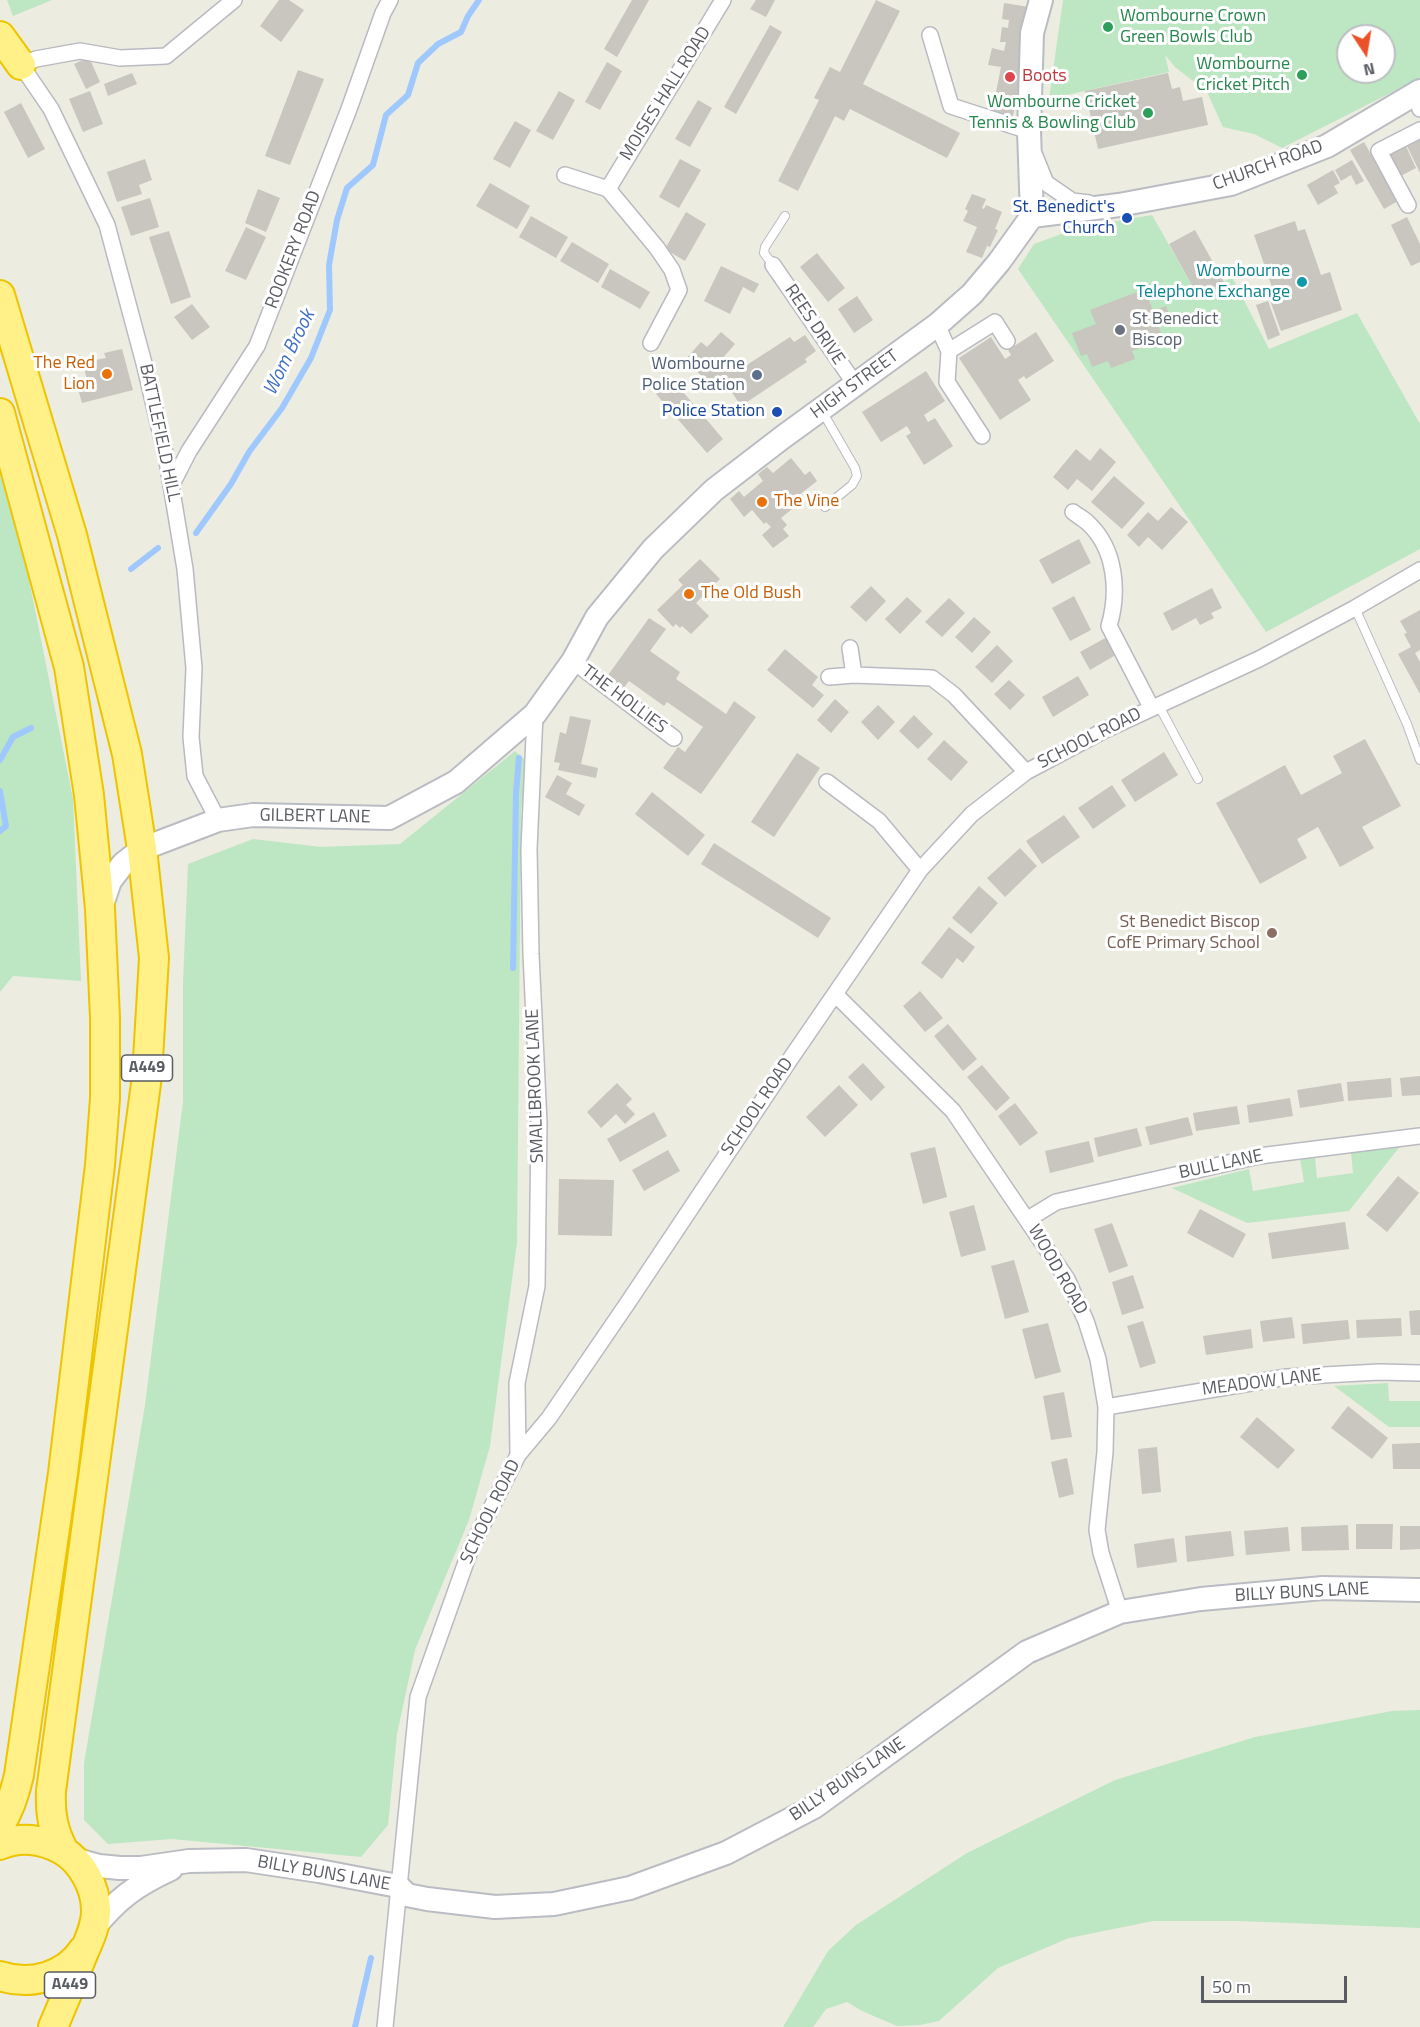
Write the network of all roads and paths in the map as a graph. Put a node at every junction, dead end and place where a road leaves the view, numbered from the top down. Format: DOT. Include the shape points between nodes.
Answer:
graph roads {
  1 [pos="234,0"];
  2 [pos="390,0"];
  3 [pos="723,0"];
  4 [pos="1041,0"];
  5 [pos="930,35"];
  6 [pos="0,36"];
  7 [pos="21,65"];
  8 [pos="1418,98"];
  9 [pos="1420,130"];
  10 [pos="1029,135"];
  11 [pos="565,175"];
  12 [pos="608,189"];
  13 [pos="1408,204"];
  14 [pos="1119,205"];
  15 [pos="785,216"];
  16 [pos="1032,216"];
  17 [pos="773,264"];
  18 [pos="0,295"];
  19 [pos="937,325"];
  20 [pos="1007,341"];
  21 [pos="651,343"];
  22 [pos="949,351"];
  23 [pos="855,384"];
  24 [pos="821,410"];
  25 [pos="0,414"];
  26 [pos="982,436"];
  27 [pos="171,486"];
  28 [pos="825,507"];
  29 [pos="1073,512"];
  30 [pos="1420,570"];
  31 [pos="1356,608"];
  32 [pos="850,648"];
  33 [pos="573,661"];
  34 [pos="854,675"];
  35 [pos="829,677"];
  36 [pos="1155,706"];
  37 [pos="535,714"];
  38 [pos="674,738"];
  39 [pos="1420,760"];
  40 [pos="1026,772"];
  41 [pos="1198,779"];
  42 [pos="827,782"];
  43 [pos="218,820"];
  44 [pos="142,849"];
  45 [pos="920,870"];
  46 [pos="100,909"];
  47 [pos="835,994"];
  48 [pos="1420,1136"];
  49 [pos="1028,1219"];
  50 [pos="1420,1372"];
  51 [pos="1106,1407"];
  52 [pos="518,1455"];
  53 [pos="1420,1590"];
  54 [pos="1120,1612"];
  55 [pos="0,1825"];
  56 [pos="0,1845"];
  57 [pos="69,1855"];
  58 [pos="189,1861"];
  59 [pos="398,1886"];
  60 [pos="90,1936"];
  61 [pos="0,1976"];
  62 [pos="53,2027"];
  63 [pos="386,2027"];
  1 -- 7 [label="street" via="166,56 120,58 80,51"];
  2 -- 27 [label="street, ROOKERY ROAD" via="257,346"];
  3 -- 12 [label="street, MOISES HALL ROAD"];
  4 -- 10 [label="street" via="1032,33"];
  5 -- 10 [label="street" via="951,106"];
  6 -- 7 [label="highway"];
  7 -- 27 [label="street, BATTLEFIELD HILL" via="51,109 107,225 145,367"];
  8 -- 14 [label="street, CHURCH ROAD" via="1327,146 1231,184"];
  9 -- 13 [label="street" via="1379,151"];
  10 -- 14 [label="street" via="1046,183 1072,201"];
  10 -- 16 [label="street"];
  11 -- 12 [label="street"];
  12 -- 21 [label="street" via="657,248 680,290"];
  14 -- 16 [label="street, CHURCH ROAD"];
  15 -- 17 [label="lane" via="765,247 764,253"];
  16 -- 19 [label="street, HIGH STREET" via="972,294"];
  17 -- 23 [label="street, REES DRIVE"];
  18 -- 44 [label="highway, A449" via="75,546 127,754"];
  19 -- 22 [label="street"];
  19 -- 23 [label="street, HIGH STREET"];
  20 -- 22 [label="street" via="994,322"];
  22 -- 26 [label="street" via="947,382"];
  23 -- 24 [label="street, HIGH STREET"];
  24 -- 28 [label="lane" via="857,476"];
  24 -- 33 [label="street, HIGH STREET" via="714,490 653,549 597,617"];
  25 -- 46 [label="highway, A449" via="69,667 89,795"];
  27 -- 43 [label="street, BATTLEFIELD HILL" via="185,569 194,668 191,737 195,776"];
  29 -- 36 [label="street" via="1089,523 1110,556 1114,609 1109,626"];
  30 -- 31 [label="street, SCHOOL ROAD"];
  31 -- 36 [label="street, SCHOOL ROAD"];
  31 -- 39 [label="lane"];
  32 -- 34 [label="street"];
  33 -- 37 [label="street, HIGH STREET"];
  33 -- 38 [label="street, THE HOLLIES"];
  34 -- 35 [label="street"];
  34 -- 40 [label="street" via="932,678 954,695"];
  36 -- 40 [label="street, SCHOOL ROAD"];
  36 -- 41 [label="lane"];
  37 -- 43 [label="street, GILBERT LANE" via="456,782 389,818 253,815"];
  37 -- 52 [label="street, SMALLBROOK LANE" via="529,849 539,1123 537,1286 517,1383"];
  40 -- 45 [label="street, SCHOOL ROAD" via="972,814"];
  42 -- 45 [label="street" via="879,820"];
  43 -- 44 [label="street, GILBERT LANE"];
  44 -- 46 [label="street, GILBERT LANE" via="110,881"];
  44 -- 57 [label="highway, A449" via="153,958 147,1076 51,1791 52,1824"];
  45 -- 47 [label="street, SCHOOL ROAD"];
  46 -- 55 [label="highway, A449" via="105,1098 100,1165 63,1473 21,1763 14,1797"];
  47 -- 49 [label="street, WOOD ROAD" via="953,1111"];
  47 -- 52 [label="street, SCHOOL ROAD" via="549,1418"];
  48 -- 49 [label="street, BULL LANE" via="1259,1156 1056,1202"];
  49 -- 51 [label="street, WOOD ROAD" via="1067,1279 1086,1321 1098,1359"];
  50 -- 51 [label="street, MEADOW LANE" via="1287,1377"];
  51 -- 54 [label="street, WOOD ROAD" via="1097,1530"];
  52 -- 59 [label="street, SCHOOL ROAD" via="471,1548 418,1697"];
  53 -- 54 [label="street, BILLY BUNS LANE" via="1323,1588 1201,1599"];
  54 -- 59 [label="street, BILLY BUNS LANE" via="1028,1652 814,1807 726,1853 630,1888 554,1904 495,1907 407,1895"];
  56 -- 57 [label="highway" via="40,1841"];
  57 -- 58 [label="street, BILLY BUNS LANE" via="99,1866 120,1868"];
  57 -- 60 [label="highway" via="87,1876 94,1893 96,1911"];
  58 -- 59 [label="street, BILLY BUNS LANE" via="246,1860"];
  58 -- 60 [label="street, BILLY BUNS LANE" via="157,1875 115,1903"];
  59 -- 63 [label="street, SCHOOL ROAD"];
  60 -- 61 [label="highway" via="71,1964 50,1976 27,1980"];
  60 -- 62 [label="highway, A449"];
}
